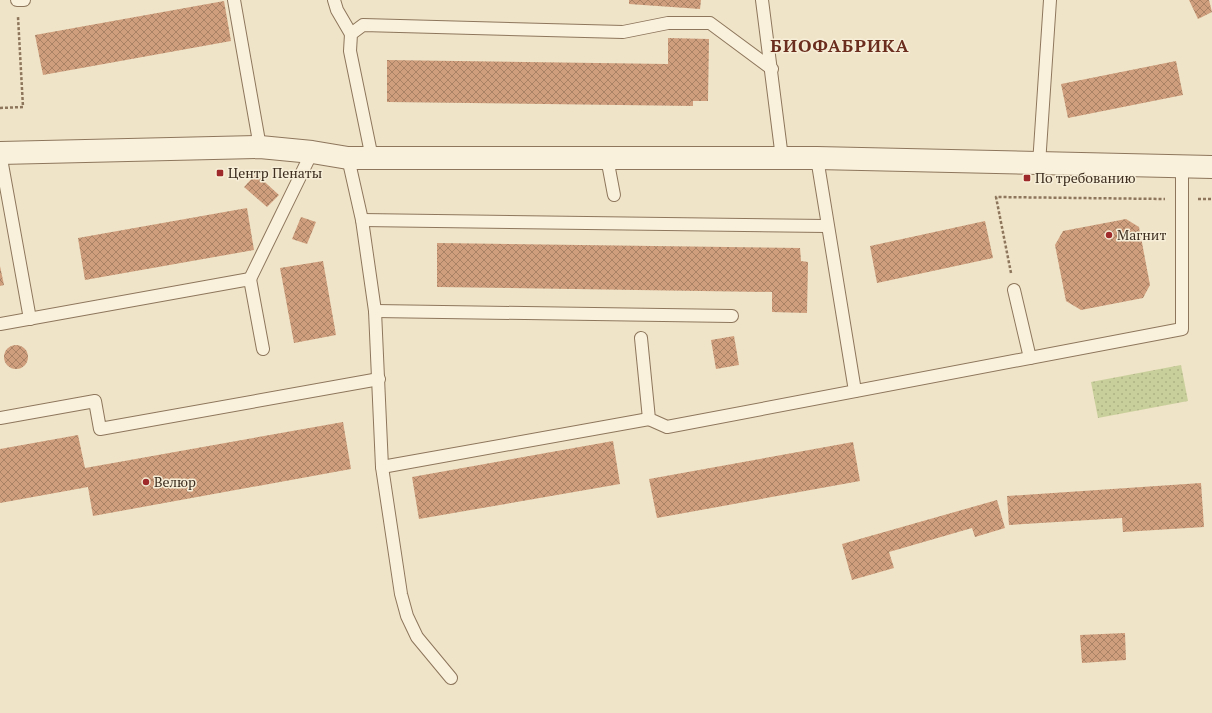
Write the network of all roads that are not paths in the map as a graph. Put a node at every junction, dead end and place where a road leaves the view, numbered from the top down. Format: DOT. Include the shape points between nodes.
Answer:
graph roads {
  1 [pos="234,0"];
  2 [pos="334,0"];
  3 [pos="762,0"];
  4 [pos="1050,0"];
  5 [pos="351,34"];
  6 [pos="772,68"];
  7 [pos="260,148"];
  8 [pos="0,152"];
  9 [pos="312,152"];
  10 [pos="348,158"];
  11 [pos="372,158"];
  12 [pos="607,158"];
  13 [pos="782,158"];
  14 [pos="817,158"];
  15 [pos="1039,164"];
  16 [pos="1182,167"];
  17 [pos="1212,167"];
  18 [pos="614,195"];
  19 [pos="5,205"];
  20 [pos="362,220"];
  21 [pos="826,226"];
  22 [pos="250,279"];
  23 [pos="1014,290"];
  24 [pos="375,310"];
  25 [pos="732,316"];
  26 [pos="30,319"];
  27 [pos="0,324"];
  28 [pos="641,338"];
  29 [pos="263,349"];
  30 [pos="1030,358"];
  31 [pos="379,379"];
  32 [pos="855,391"];
  33 [pos="0,418"];
  34 [pos="649,419"];
  35 [pos="382,467"];
  36 [pos="451,678"];
  1 -- 7 [label="lane"];
  2 -- 5 [label="lane"];
  3 -- 6 [label="lane"];
  4 -- 15 [label="lane"];
  5 -- 6 [label="lane" via="364,25 623,32 668,23 710,23"];
  5 -- 11 [label="lane" via="350,51"];
  6 -- 13 [label="lane"];
  7 -- 8 [label="street"];
  7 -- 9 [label="street"];
  8 -- 19 [label="lane"];
  9 -- 10 [label="street"];
  9 -- 22 [label="lane"];
  10 -- 11 [label="street"];
  10 -- 20 [label="lane"];
  11 -- 12 [label="street"];
  12 -- 13 [label="street"];
  12 -- 18 [label="lane"];
  13 -- 14 [label="street"];
  14 -- 15 [label="street"];
  14 -- 21 [label="lane"];
  15 -- 16 [label="street"];
  16 -- 17 [label="street"];
  16 -- 30 [label="lane" via="1182,329"];
  19 -- 26 [label="lane"];
  20 -- 21 [label="lane"];
  20 -- 24 [label="lane"];
  21 -- 32 [label="lane"];
  22 -- 26 [label="lane"];
  22 -- 29 [label="lane"];
  23 -- 30 [label="lane"];
  24 -- 25 [label="lane"];
  24 -- 31 [label="lane"];
  26 -- 27 [label="lane"];
  28 -- 34 [label="lane"];
  30 -- 32 [label="lane"];
  31 -- 33 [label="lane" via="100,429 95,401"];
  31 -- 35 [label="lane"];
  32 -- 34 [label="lane" via="667,427"];
  34 -- 35 [label="lane"];
  35 -- 36 [label="lane" via="401,594 407,616 417,637"];
}
